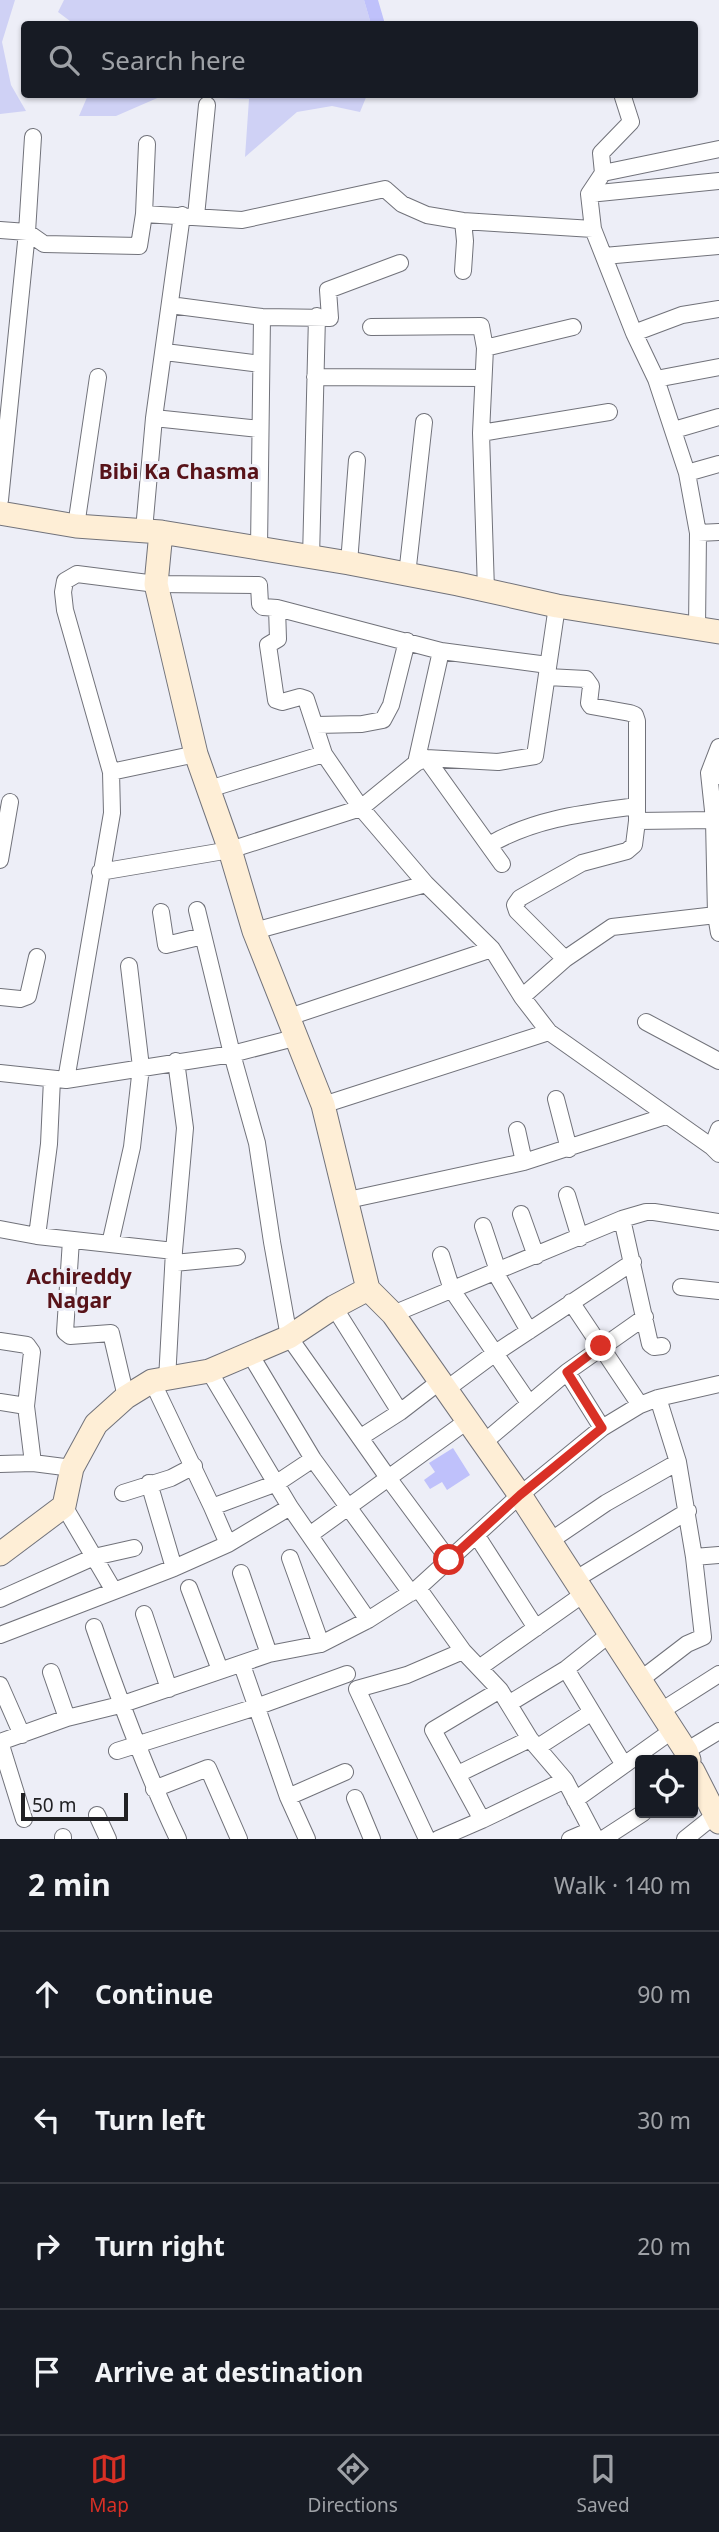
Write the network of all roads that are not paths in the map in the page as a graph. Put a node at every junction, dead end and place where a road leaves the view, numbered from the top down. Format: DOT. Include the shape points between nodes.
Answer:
graph roads {
  1 [pos="623,98"];
  2 [pos="207,105"];
  3 [pos="33,137"];
  4 [pos="147,144"];
  5 [pos="719,149"];
  6 [pos="603,173"];
  7 [pos="719,181"];
  8 [pos="589,194"];
  9 [pos="144,214"];
  10 [pos="189,216"];
  11 [pos="463,221"];
  12 [pos="593,229"];
  13 [pos="0,230"];
  14 [pos="27,232"];
  15 [pos="719,246"];
  16 [pos="604,256"];
  17 [pos="400,263"];
  18 [pos="463,271"];
  19 [pos="170,305"];
  20 [pos="719,309"];
  21 [pos="317,316"];
  22 [pos="262,317"];
  23 [pos="371,327"];
  24 [pos="572,327"];
  25 [pos="634,333"];
  26 [pos="485,348"];
  27 [pos="165,352"];
  28 [pos="261,364"];
  29 [pos="719,368"];
  30 [pos="97,377"];
  31 [pos="315,377"];
  32 [pos="483,378"];
  33 [pos="656,379"];
  34 [pos="609,412"];
  35 [pos="719,417"];
  36 [pos="154,418"];
  37 [pos="424,422"];
  38 [pos="260,429"];
  39 [pos="674,430"];
  40 [pos="481,433"];
  41 [pos="357,460"];
  42 [pos="719,464"];
  43 [pos="687,472"];
  44 [pos="0,500"];
  45 [pos="0,513"];
  46 [pos="76,526"];
  47 [pos="153,531"];
  48 [pos="719,532"];
  49 [pos="698,533"];
  50 [pos="258,548"];
  51 [pos="312,558"];
  52 [pos="349,563"];
  53 [pos="407,575"];
  54 [pos="156,583"];
  55 [pos="486,590"];
  56 [pos="557,606"];
  57 [pos="277,608"];
  58 [pos="708,631"];
  59 [pos="407,640"];
  60 [pos="441,651"];
  61 [pos="548,671"];
  62 [pos="316,725"];
  63 [pos="719,747"];
  64 [pos="196,754"];
  65 [pos="324,754"];
  66 [pos="421,761"];
  67 [pos="110,772"];
  68 [pos="714,775"];
  69 [pos="209,789"];
  70 [pos="0,806"];
  71 [pos="361,808"];
  72 [pos="637,813"];
  73 [pos="714,820"];
  74 [pos="489,845"];
  75 [pos="230,850"];
  76 [pos="0,860"];
  77 [pos="502,864"];
  78 [pos="100,872"];
  79 [pos="426,884"];
  80 [pos="718,894"];
  81 [pos="197,910"];
  82 [pos="161,912"];
  83 [pos="716,915"];
  84 [pos="254,931"];
  85 [pos="719,933"];
  86 [pos="204,936"];
  87 [pos="492,949"];
  88 [pos="37,957"];
  89 [pos="565,959"];
  90 [pos="129,966"];
  91 [pos="0,997"];
  92 [pos="522,997"];
  93 [pos="646,1022"];
  94 [pos="293,1027"];
  95 [pos="549,1032"];
  96 [pos="232,1054"];
  97 [pos="176,1061"];
  98 [pos="719,1061"];
  99 [pos="141,1067"];
  100 [pos="0,1073"];
  101 [pos="59,1079"];
  102 [pos="556,1099"];
  103 [pos="323,1105"];
  104 [pos="666,1116"];
  105 [pos="719,1129"];
  106 [pos="517,1130"];
  107 [pos="569,1149"];
  108 [pos="716,1150"];
  109 [pos="524,1162"];
  110 [pos="568,1195"];
  111 [pos="348,1200"];
  112 [pos="521,1214"];
  113 [pos="622,1219"];
  114 [pos="719,1222"];
  115 [pos="483,1226"];
  116 [pos="0,1229"];
  117 [pos="37,1236"];
  118 [pos="580,1238"];
  119 [pos="71,1240"];
  120 [pos="110,1244"];
  121 [pos="441,1255"];
  122 [pos="536,1256"];
  123 [pos="174,1257"];
  124 [pos="237,1257"];
  125 [pos="633,1262"];
  126 [pos="497,1272"];
  127 [pos="681,1287"];
  128 [pos="368,1289"];
  129 [pos="452,1290"];
  130 [pos="719,1291"];
  131 [pos="571,1302"];
  132 [pos="334,1307"];
  133 [pos="393,1314"];
  134 [pos="645,1317"];
  135 [pos="530,1331"];
  136 [pos="289,1337"];
  137 [pos="0,1341"];
  138 [pos="601,1346"];
  139 [pos="662,1346"];
  140 [pos="250,1354"];
  141 [pos="494,1354"];
  142 [pos="209,1371"];
  143 [pos="567,1372"];
  144 [pos="160,1380"];
  145 [pos="719,1384"];
  146 [pos="441,1386"];
  147 [pos="126,1397"];
  148 [pos="658,1398"];
  149 [pos="0,1402"];
  150 [pos="529,1403"];
  151 [pos="640,1405"];
  152 [pos="26,1406"];
  153 [pos="400,1412"];
  154 [pos="467,1422"];
  155 [pos="602,1428"];
  156 [pos="361,1437"];
  157 [pos="482,1444"];
  158 [pos="313,1459"];
  159 [pos="678,1462"];
  160 [pos="33,1463"];
  161 [pos="0,1464"];
  162 [pos="194,1466"];
  163 [pos="72,1468"];
  164 [pos="389,1479"];
  165 [pos="149,1483"];
  166 [pos="277,1483"];
  167 [pos="123,1493"];
  168 [pos="520,1495"];
  169 [pos="64,1506"];
  170 [pos="212,1507"];
  171 [pos="290,1507"];
  172 [pos="349,1507"];
  173 [pos="688,1511"];
  174 [pos="311,1534"];
  175 [pos="477,1536"];
  176 [pos="550,1541"];
  177 [pos="228,1544"];
  178 [pos="134,1548"];
  179 [pos="0,1554"];
  180 [pos="719,1555"];
  181 [pos="94,1557"];
  182 [pos="694,1557"];
  183 [pos="290,1558"];
  184 [pos="449,1560"];
  185 [pos="174,1568"];
  186 [pos="241,1573"];
  187 [pos="580,1586"];
  188 [pos="189,1588"];
  189 [pos="114,1591"];
  190 [pos="414,1591"];
  191 [pos="0,1599"];
  192 [pos="144,1614"];
  193 [pos="368,1620"];
  194 [pos="94,1627"];
  195 [pos="536,1628"];
  196 [pos="611,1633"];
  197 [pos="0,1635"];
  198 [pos="321,1644"];
  199 [pos="463,1651"];
  200 [pos="269,1654"];
  201 [pos="242,1665"];
  202 [pos="480,1668"];
  203 [pos="565,1669"];
  204 [pos="220,1670"];
  205 [pos="51,1672"];
  206 [pos="347,1674"];
  207 [pos="719,1674"];
  208 [pos="640,1680"];
  209 [pos="0,1685"];
  210 [pos="169,1689"];
  211 [pos="505,1696"];
  212 [pos="121,1705"];
  213 [pos="256,1707"];
  214 [pos="592,1712"];
  215 [pos="67,1718"];
  216 [pos="667,1721"];
  217 [pos="719,1731"];
  218 [pos="22,1735"];
  219 [pos="0,1742"];
  220 [pos="534,1743"];
  221 [pos="137,1745"];
  222 [pos="117,1751"];
  223 [pos="684,1755"];
  224 [pos="698,1759"];
  225 [pos="624,1765"];
  226 [pos="345,1772"];
  227 [pos="458,1774"];
  228 [pos="565,1780"];
  229 [pos="698,1782"];
  230 [pos="154,1789"];
  231 [pos="288,1797"];
  232 [pos="355,1798"];
  233 [pos="575,1800"];
  234 [pos="97,1815"];
  235 [pos="635,1817"];
  236 [pos="24,1819"];
  237 [pos="717,1819"];
  238 [pos="482,1821"];
  239 [pos="596,1836"];
  240 [pos="108,1839"];
  241 [pos="178,1839"];
  242 [pos="239,1839"];
  243 [pos="307,1839"];
  244 [pos="372,1839"];
  245 [pos="427,1839"];
  246 [pos="438,1839"];
  247 [pos="570,1839"];
  248 [pos="685,1839"];
  1 -- 6 [label="street" via="631,122 601,153"];
  2 -- 10 [label="street"];
  3 -- 14 [label="street"];
  4 -- 9 [label="street"];
  5 -- 6 [label="street"];
  6 -- 8 [label="street"];
  7 -- 8 [label="street"];
  8 -- 12 [label="street"];
  9 -- 10 [label="street"];
  9 -- 14 [label="street" via="139,246 44,244"];
  10 -- 11 [label="street" via="242,220 385,189 402,204 427,215"];
  10 -- 19 [label="street"];
  11 -- 12 [label="street"];
  11 -- 18 [label="street"];
  12 -- 16 [label="street"];
  13 -- 14 [label="street"];
  14 -- 44 [label="street"];
  15 -- 16 [label="street"];
  16 -- 25 [label="street"];
  17 -- 21 [label="street" via="328,290 330,318"];
  19 -- 22 [label="street"];
  19 -- 27 [label="street"];
  20 -- 25 [label="street" via="682,315"];
  21 -- 22 [label="street"];
  21 -- 31 [label="street"];
  22 -- 28 [label="street"];
  23 -- 26 [label="street" via="481,326"];
  24 -- 26 [label="street"];
  25 -- 33 [label="street"];
  26 -- 32 [label="street"];
  27 -- 28 [label="street"];
  27 -- 36 [label="street"];
  28 -- 38 [label="street"];
  29 -- 33 [label="street"];
  30 -- 46 [label="street"];
  31 -- 32 [label="street"];
  31 -- 51 [label="street"];
  32 -- 40 [label="street"];
  33 -- 39 [label="street"];
  34 -- 40 [label="street"];
  35 -- 39 [label="street"];
  36 -- 38 [label="street"];
  36 -- 47 [label="street"];
  37 -- 53 [label="street"];
  38 -- 50 [label="street"];
  39 -- 43 [label="street"];
  40 -- 55 [label="street"];
  41 -- 52 [label="street"];
  42 -- 43 [label="street"];
  43 -- 49 [label="street"];
  45 -- 46 [label="street"];
  46 -- 47 [label="street"];
  47 -- 50 [label="street"];
  47 -- 54 [label="street"];
  48 -- 49 [label="street"];
  49 -- 58 [label="street"];
  50 -- 51 [label="street"];
  51 -- 52 [label="street"];
  52 -- 53 [label="street"];
  53 -- 55 [label="street"];
  54 -- 57 [label="street" via="259,585 260,604"];
  54 -- 64 [label="street"];
  54 -- 67 [label="street" via="77,574 63,584 65,610"];
  55 -- 56 [label="street"];
  56 -- 58 [label="street"];
  56 -- 61 [label="street"];
  57 -- 59 [label="street"];
  57 -- 62 [label="street" via="278,639 268,645 276,700 303,697"];
  59 -- 60 [label="street"];
  59 -- 62 [label="street" via="383,720"];
  60 -- 61 [label="street"];
  60 -- 66 [label="street"];
  61 -- 66 [label="street" via="535,756 498,762"];
  61 -- 72 [label="street" via="586,679 591,686 591,706 635,715"];
  62 -- 65 [label="street"];
  63 -- 68 [label="street"];
  64 -- 67 [label="street"];
  64 -- 69 [label="street"];
  65 -- 69 [label="street"];
  65 -- 71 [label="street"];
  66 -- 71 [label="street"];
  66 -- 74 [label="street"];
  67 -- 78 [label="street" via="112,813"];
  68 -- 73 [label="street"];
  69 -- 75 [label="street"];
  70 -- 76 [label="street" via="10,802"];
  71 -- 75 [label="street"];
  71 -- 79 [label="street"];
  72 -- 73 [label="street"];
  72 -- 74 [label="street" via="571,814 514,831"];
  72 -- 89 [label="street" via="634,845 627,851 582,863 516,903 517,911"];
  73 -- 80 [label="street"];
  74 -- 77 [label="street"];
  75 -- 78 [label="street"];
  75 -- 84 [label="street"];
  78 -- 101 [label="street"];
  79 -- 84 [label="street"];
  79 -- 87 [label="street"];
  80 -- 83 [label="street"];
  81 -- 86 [label="street"];
  82 -- 86 [label="street" via="166,945"];
  83 -- 85 [label="street"];
  83 -- 89 [label="street" via="612,927"];
  84 -- 94 [label="street"];
  86 -- 96 [label="street"];
  87 -- 92 [label="street"];
  87 -- 94 [label="street"];
  88 -- 91 [label="street" via="28,996"];
  89 -- 92 [label="street"];
  90 -- 99 [label="street"];
  92 -- 95 [label="street"];
  93 -- 98 [label="street"];
  94 -- 96 [label="street"];
  94 -- 103 [label="street"];
  95 -- 103 [label="street"];
  95 -- 104 [label="street"];
  96 -- 97 [label="street"];
  96 -- 136 [label="street" via="257,1143"];
  97 -- 99 [label="street"];
  97 -- 123 [label="street" via="185,1128"];
  99 -- 101 [label="street"];
  99 -- 120 [label="street" via="132,1147"];
  100 -- 101 [label="street"];
  101 -- 117 [label="street"];
  102 -- 107 [label="street"];
  103 -- 111 [label="street"];
  104 -- 107 [label="street"];
  104 -- 108 [label="street"];
  105 -- 108 [label="street"];
  106 -- 109 [label="street"];
  107 -- 109 [label="street"];
  109 -- 111 [label="street"];
  110 -- 118 [label="street"];
  111 -- 128 [label="street"];
  112 -- 122 [label="street"];
  113 -- 114 [label="street" via="654,1212"];
  113 -- 118 [label="street"];
  113 -- 125 [label="street"];
  115 -- 126 [label="street"];
  116 -- 117 [label="street"];
  117 -- 119 [label="street"];
  118 -- 122 [label="street"];
  119 -- 120 [label="street"];
  119 -- 147 [label="street" via="65,1332 70,1336 111,1332"];
  120 -- 123 [label="street"];
  121 -- 129 [label="street"];
  122 -- 126 [label="street"];
  123 -- 124 [label="street"];
  123 -- 144 [label="street"];
  125 -- 131 [label="street"];
  125 -- 134 [label="street"];
  126 -- 129 [label="street"];
  126 -- 135 [label="street"];
  127 -- 130 [label="street"];
  128 -- 132 [label="street"];
  128 -- 133 [label="street"];
  129 -- 133 [label="street"];
  129 -- 141 [label="street"];
  131 -- 135 [label="street"];
  131 -- 138 [label="street"];
  132 -- 136 [label="street"];
  132 -- 153 [label="street"];
  133 -- 146 [label="street"];
  134 -- 138 [label="street"];
  134 -- 139 [label="street" via="650,1344"];
  135 -- 141 [label="street"];
  136 -- 140 [label="street"];
  136 -- 156 [label="street"];
  137 -- 152 [label="street" via="27,1345 32,1352"];
  138 -- 143 [label="street"];
  138 -- 151 [label="street"];
  140 -- 142 [label="street"];
  140 -- 158 [label="street"];
  141 -- 146 [label="street"];
  141 -- 150 [label="street"];
  142 -- 144 [label="street"];
  142 -- 166 [label="street"];
  143 -- 150 [label="street"];
  143 -- 155 [label="street"];
  144 -- 147 [label="street"];
  144 -- 162 [label="street"];
  145 -- 148 [label="street"];
  146 -- 153 [label="street"];
  146 -- 154 [label="street"];
  147 -- 163 [label="street" via="96,1424"];
  148 -- 151 [label="street"];
  148 -- 159 [label="street"];
  149 -- 152 [label="street"];
  150 -- 157 [label="street"];
  151 -- 155 [label="street"];
  152 -- 160 [label="street"];
  153 -- 156 [label="street"];
  154 -- 157 [label="street"];
  154 -- 164 [label="street"];
  155 -- 168 [label="street"];
  156 -- 164 [label="street"];
  157 -- 168 [label="street"];
  158 -- 166 [label="street"];
  158 -- 172 [label="street"];
  159 -- 173 [label="street"];
  159 -- 176 [label="street"];
  160 -- 161 [label="street"];
  160 -- 163 [label="street"];
  162 -- 165 [label="street"];
  162 -- 170 [label="street"];
  163 -- 169 [label="street"];
  164 -- 172 [label="street"];
  164 -- 184 [label="street"];
  165 -- 167 [label="street"];
  165 -- 185 [label="street"];
  166 -- 170 [label="street"];
  166 -- 171 [label="street"];
  168 -- 175 [label="street"];
  168 -- 176 [label="street"];
  169 -- 179 [label="street"];
  169 -- 181 [label="street"];
  170 -- 177 [label="street"];
  171 -- 174 [label="street"];
  171 -- 177 [label="street"];
  172 -- 174 [label="street"];
  172 -- 190 [label="street"];
  173 -- 182 [label="street"];
  173 -- 187 [label="street"];
  174 -- 193 [label="street"];
  175 -- 184 [label="street"];
  175 -- 195 [label="street"];
  176 -- 187 [label="street"];
  177 -- 185 [label="street"];
  178 -- 181 [label="street"];
  180 -- 182 [label="street"];
  181 -- 189 [label="street"];
  181 -- 191 [label="street"];
  182 -- 208 [label="street" via="703,1637"];
  183 -- 198 [label="street"];
  184 -- 190 [label="street"];
  185 -- 189 [label="street"];
  186 -- 200 [label="street"];
  187 -- 195 [label="street"];
  187 -- 196 [label="street"];
  188 -- 204 [label="street"];
  189 -- 197 [label="street"];
  190 -- 193 [label="street"];
  190 -- 199 [label="street"];
  192 -- 210 [label="street"];
  193 -- 198 [label="street"];
  194 -- 212 [label="street"];
  195 -- 202 [label="street"];
  196 -- 203 [label="street"];
  196 -- 208 [label="street"];
  198 -- 200 [label="street"];
  199 -- 202 [label="street"];
  199 -- 245 [label="street" via="407,1675 357,1689"];
  200 -- 201 [label="street"];
  201 -- 204 [label="street"];
  201 -- 213 [label="street"];
  202 -- 211 [label="street"];
  203 -- 211 [label="street"];
  203 -- 214 [label="street"];
  204 -- 210 [label="street"];
  205 -- 215 [label="street"];
  206 -- 213 [label="street"];
  207 -- 216 [label="street"];
  208 -- 216 [label="street"];
  209 -- 218 [label="street"];
  210 -- 212 [label="street"];
  211 -- 220 [label="street"];
  211 -- 227 [label="street" via="433,1730"];
  212 -- 215 [label="street"];
  212 -- 221 [label="street"];
  213 -- 221 [label="street"];
  213 -- 231 [label="street"];
  214 -- 220 [label="street"];
  214 -- 225 [label="street"];
  215 -- 218 [label="street"];
  216 -- 223 [label="street"];
  216 -- 225 [label="street"];
  217 -- 224 [label="street"];
  218 -- 219 [label="street"];
  219 -- 236 [label="street"];
  220 -- 227 [label="street"];
  220 -- 228 [label="street"];
  221 -- 222 [label="street"];
  221 -- 230 [label="street"];
  225 -- 233 [label="street"];
  226 -- 231 [label="street"];
  227 -- 238 [label="street"];
  228 -- 233 [label="street"];
  228 -- 238 [label="street"];
  229 -- 237 [label="street"];
  230 -- 241 [label="street"];
  230 -- 242 [label="street" via="208,1768"];
  231 -- 243 [label="street"];
  232 -- 244 [label="street"];
  233 -- 239 [label="street"];
  234 -- 240 [label="street"];
  235 -- 239 [label="street"];
  237 -- 248 [label="street"];
  238 -- 246 [label="street"];
  239 -- 247 [label="street"];
}
